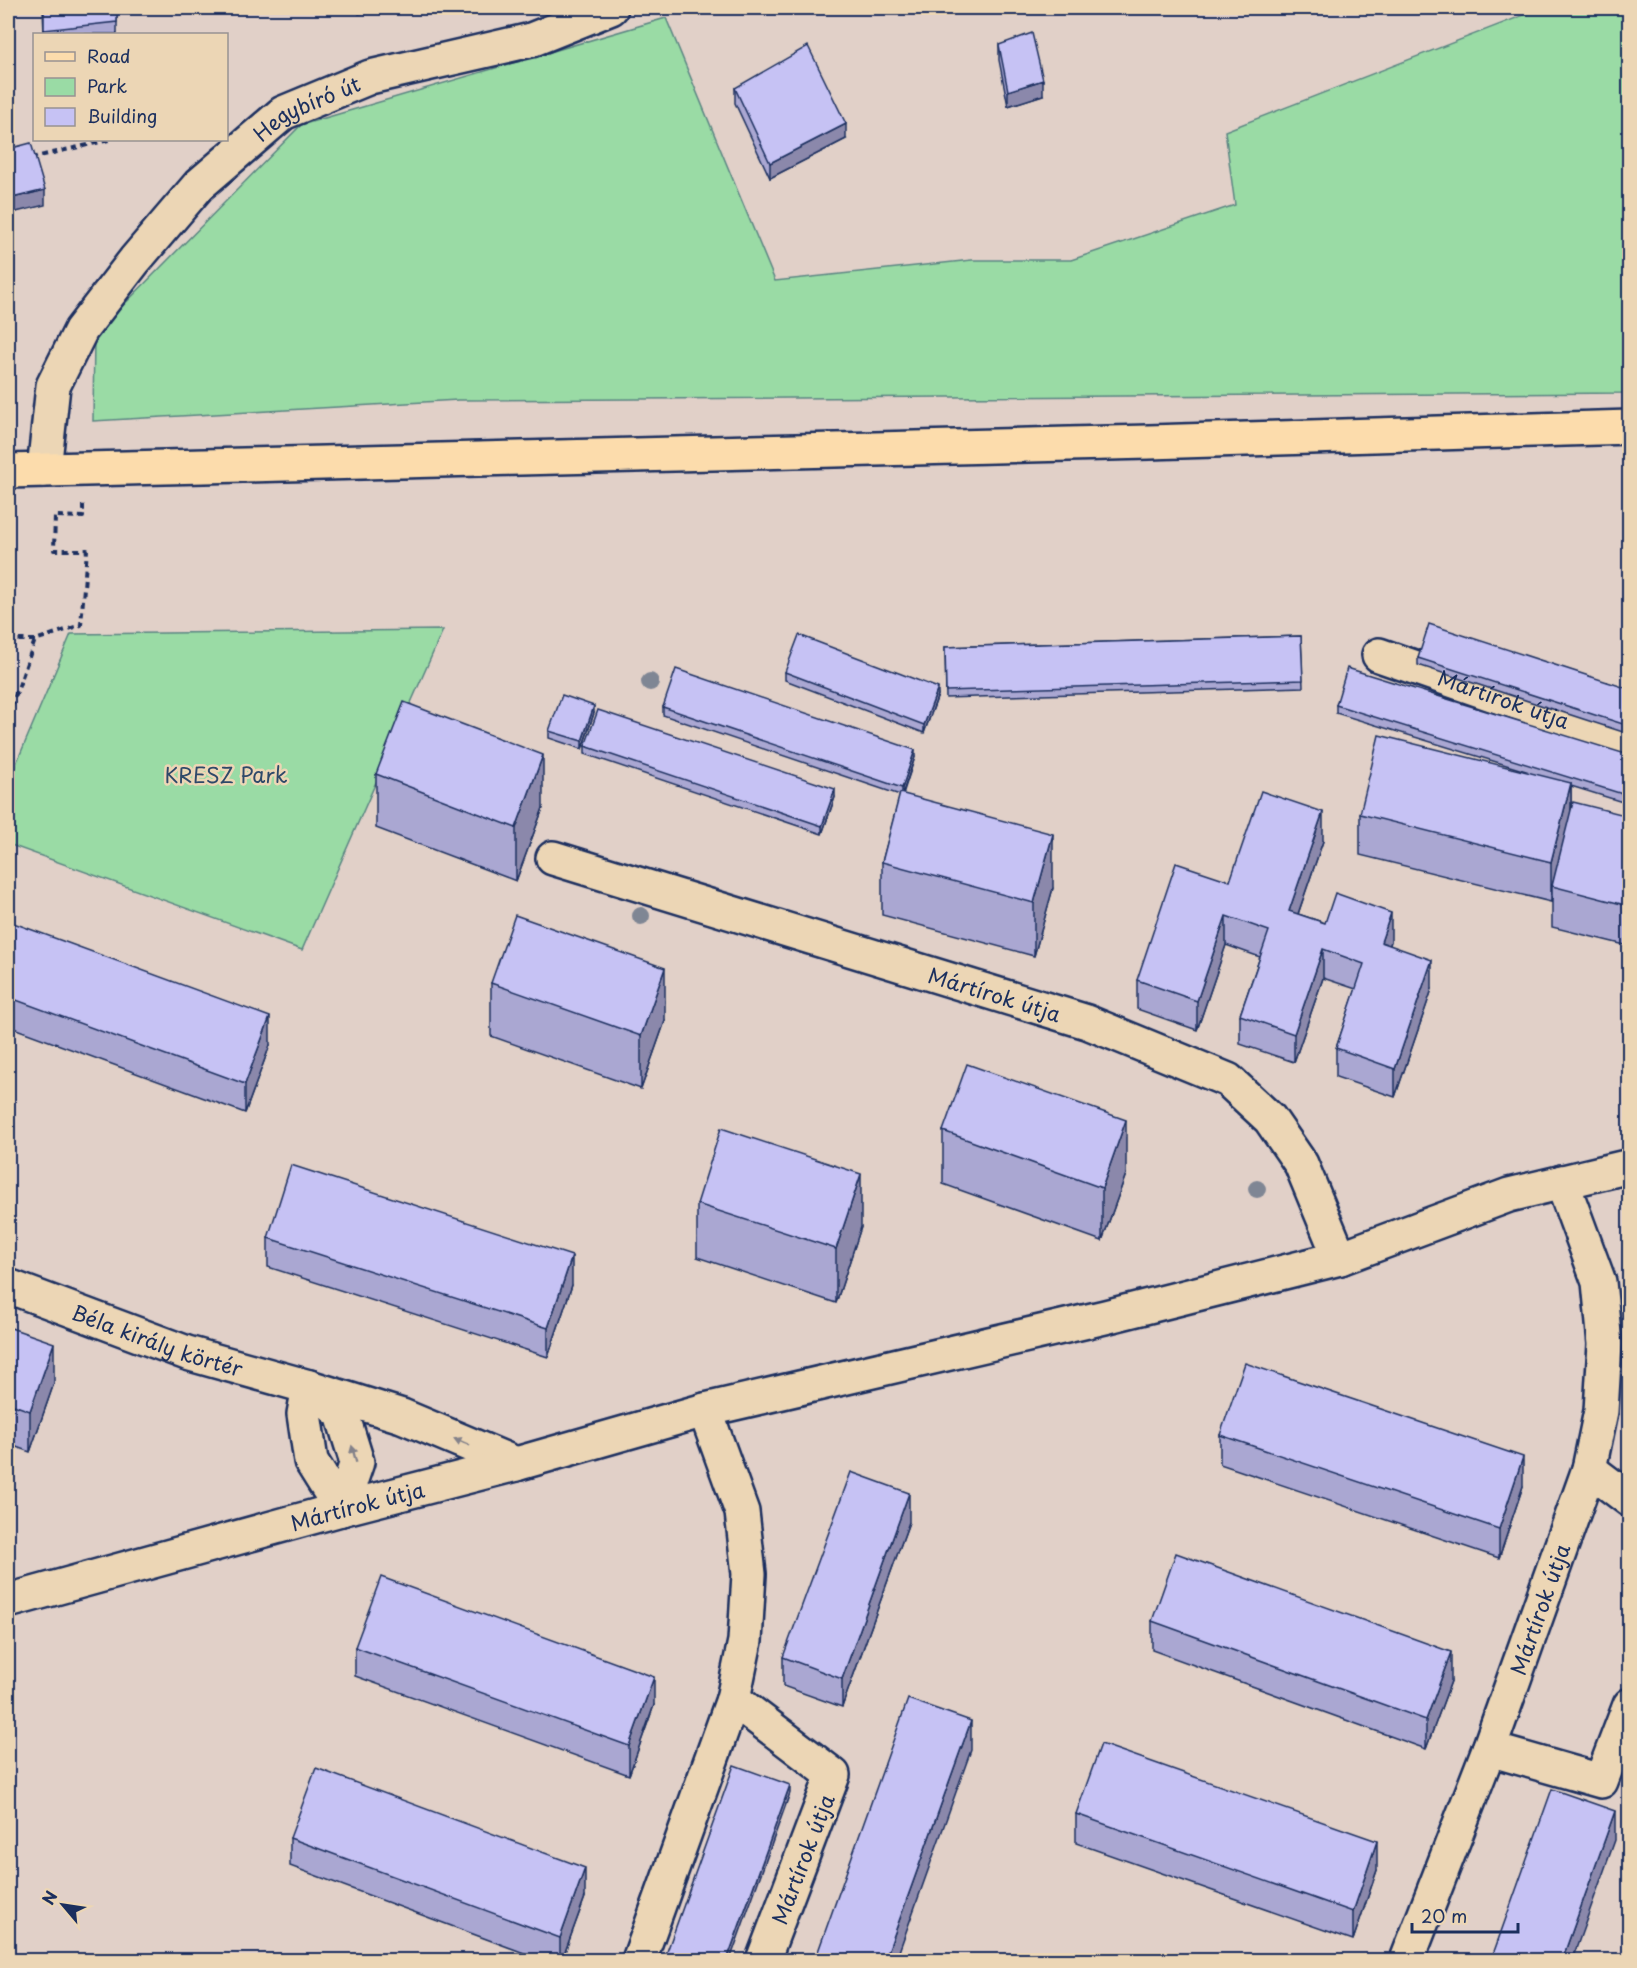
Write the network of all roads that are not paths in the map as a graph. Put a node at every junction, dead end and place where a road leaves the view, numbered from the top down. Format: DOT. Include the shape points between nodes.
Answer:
graph roads {
  1 [pos="611,8"];
  2 [pos="1629,427"];
  3 [pos="44,470"];
  4 [pos="8,471"];
  5 [pos="1379,656"];
  6 [pos="1629,742"];
  7 [pos="553,858"];
  8 [pos="1629,1166"];
  9 [pos="1562,1182"];
  10 [pos="1340,1258"];
  11 [pos="8,1286"];
  12 [pos="309,1387"];
  13 [pos="705,1410"];
  14 [pos="516,1464"];
  15 [pos="1589,1469"];
  16 [pos="1629,1500"];
  17 [pos="341,1509"];
  18 [pos="8,1601"];
  19 [pos="733,1699"];
  20 [pos="1629,1705"];
  21 [pos="1489,1749"];
  22 [pos="639,1960"];
  23 [pos="763,1960"];
  24 [pos="1407,1960"];
  1 -- 3 [label="street, Hegybíró út" via="531,40 370,77 283,113 199,185 81,330 53,386"];
  2 -- 3 [label="main road"];
  3 -- 4 [label="main road"];
  5 -- 6 [label="street, Mártírok útja"];
  7 -- 10 [label="street, Mártírok útja" via="1087,1022 1228,1080 1269,1119 1301,1164"];
  8 -- 9 [label="street, Mártírok útja"];
  9 -- 10 [label="street, Mártírok útja" via="1509,1195"];
  9 -- 15 [label="street, Mártírok útja" via="1599,1282 1604,1334 1601,1411"];
  10 -- 13 [label="street, Mártírok útja"];
  11 -- 12 [label="street, Béla király körtér" via="187,1353"];
  14 -- 12 [label="street, Béla király körtér, one-way" via="402,1416"];
  12 -- 17 [label="street" via="304,1414 311,1461"];
  17 -- 12 [label="street, Béla király körtér, one-way" via="357,1462 342,1414"];
  13 -- 14 [label="street, Mártírok útja"];
  13 -- 19 [label="street" via="742,1512 748,1563 745,1641"];
  14 -- 17 [label="street, Mártírok útja"];
  15 -- 16 [label="street"];
  15 -- 21 [label="street, Mártírok útja"];
  17 -- 18 [label="street, Mártírok útja"];
  19 -- 22 [label="street"];
  19 -- 23 [label="street, Mártírok útja" via="833,1775"];
  20 -- 21 [label="street" via="1601,1781"];
  21 -- 24 [label="street, Mártírok útja"];
}
